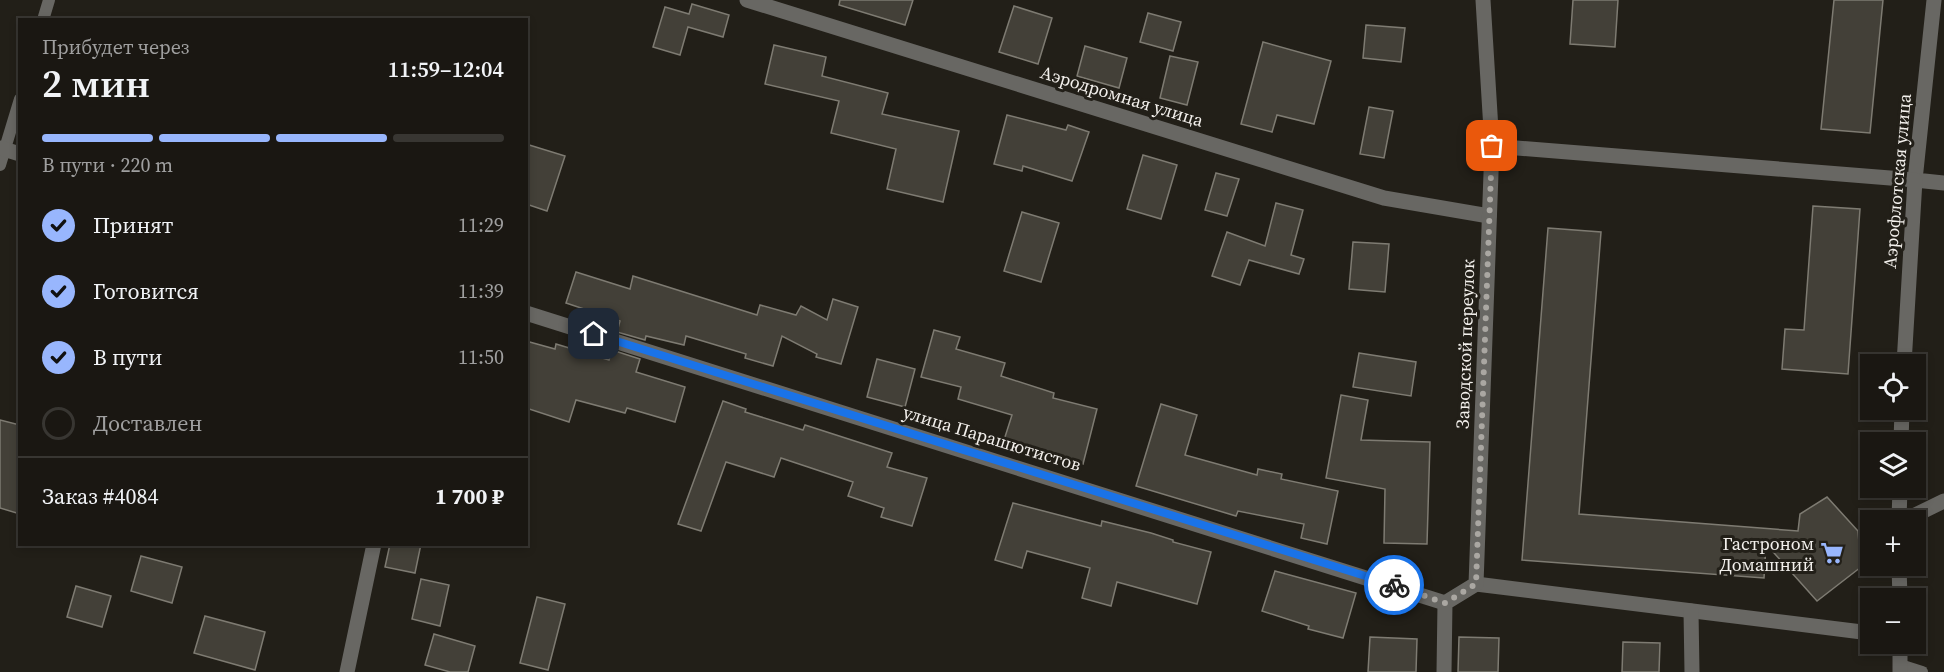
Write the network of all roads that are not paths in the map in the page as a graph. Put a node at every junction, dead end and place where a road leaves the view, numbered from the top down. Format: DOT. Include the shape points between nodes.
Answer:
graph roads {
  1 [pos="49,0"];
  2 [pos="747,0"];
  3 [pos="1483,0"];
  4 [pos="1934,0"];
  5 [pos="44,18"];
  6 [pos="18,108"];
  7 [pos="1492,146"];
  8 [pos="8,150"];
  9 [pos="0,165"];
  10 [pos="1915,180"];
  11 [pos="1944,183"];
  12 [pos="1489,216"];
  13 [pos="528,314"];
  14 [pos="1905,354"];
  15 [pos="1944,501"];
  16 [pos="1926,510"];
  17 [pos="374,546"];
  18 [pos="1476,584"];
  19 [pos="1445,603"];
  20 [pos="1691,611"];
  21 [pos="1860,632"];
  22 [pos="1900,668"];
  23 [pos="347,672"];
  24 [pos="1444,672"];
  25 [pos="1692,672"];
  26 [pos="1922,672"];
  1 -- 5 [label="lane"];
  2 -- 12 [label="street, Аэродромная улица" via="1384,198"];
  3 -- 7 [label="street, Заводской переулок"];
  4 -- 10 [label="street, Аэрофлотская улица"];
  6 -- 8 [label="lane"];
  7 -- 10 [label="street"];
  7 -- 12 [label="street, Заводской переулок"];
  8 -- 9 [label="lane"];
  10 -- 11 [label="street"];
  10 -- 14 [label="street, Аэрофлотская улица"];
  12 -- 18 [label="street, Заводской переулок"];
  13 -- 19 [label="street, улица Парашютистов"];
  15 -- 16 [label="street"];
  17 -- 23 [label="street"];
  18 -- 19 [label="street"];
  18 -- 20 [label="street"];
  19 -- 24 [label="street"];
  20 -- 21 [label="street"];
  20 -- 25 [label="street"];
  22 -- 26 [label="lane"];
}
